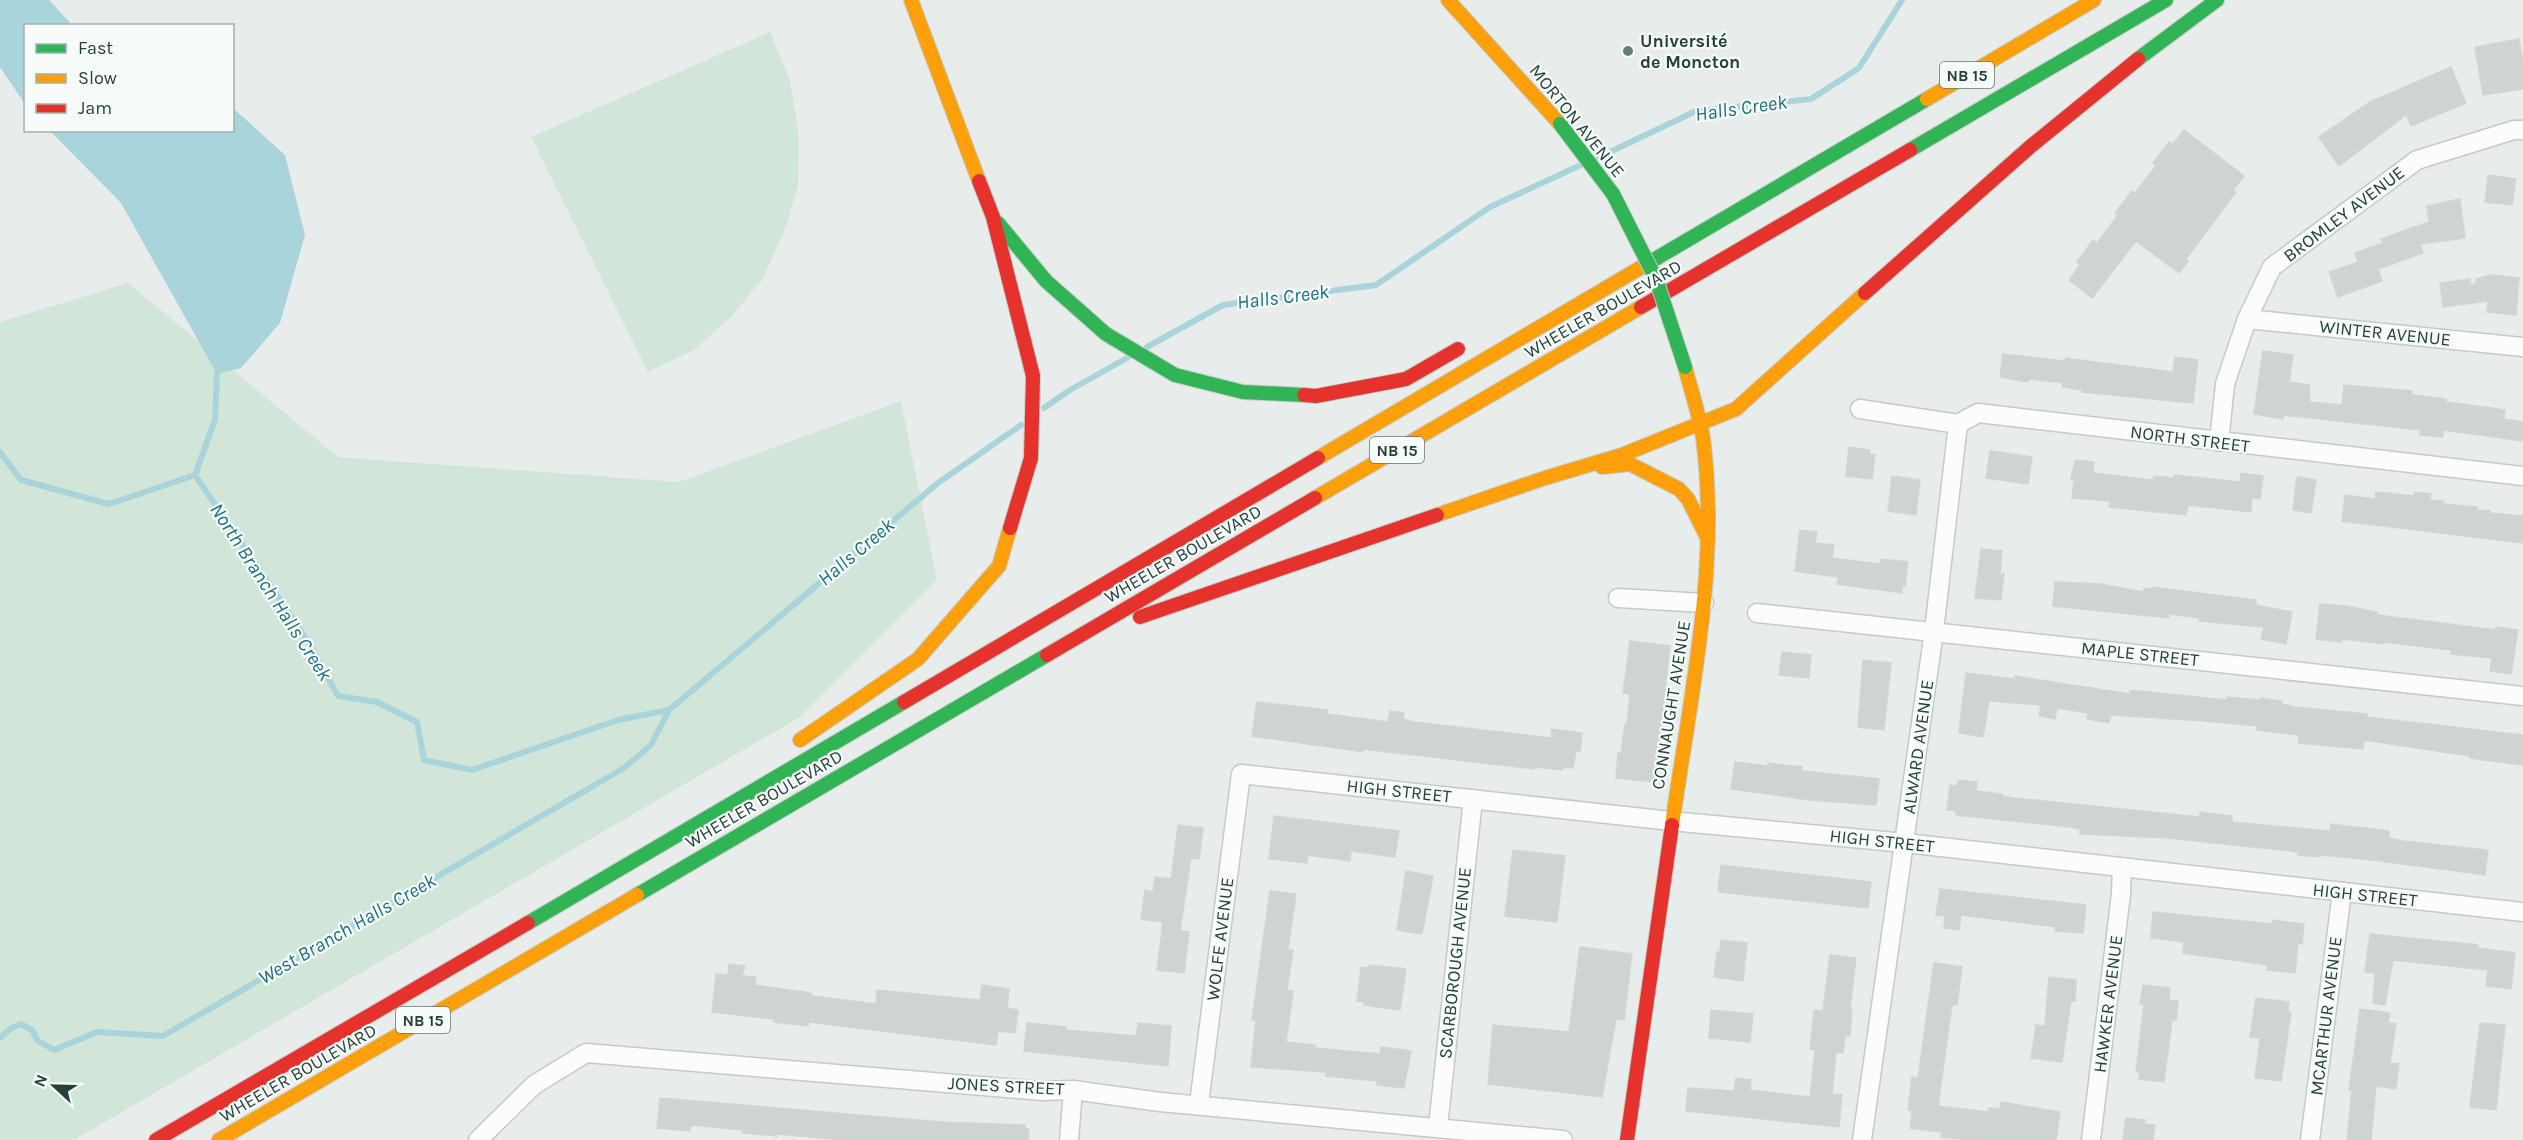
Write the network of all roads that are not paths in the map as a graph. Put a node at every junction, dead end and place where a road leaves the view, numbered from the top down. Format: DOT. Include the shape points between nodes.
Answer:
graph roads {
  1 [pos="911,0"];
  2 [pos="1448,0"];
  3 [pos="2094,0"];
  4 [pos="2166,0"];
  5 [pos="2217,0"];
  6 [pos="2523,130"];
  7 [pos="1840,150"];
  8 [pos="1734,196"];
  9 [pos="993,217"];
  10 [pos="1652,241"];
  11 [pos="1632,252"];
  12 [pos="1656,279"];
  13 [pos="2247,319"];
  14 [pos="1467,344"];
  15 [pos="2523,347"];
  16 [pos="1860,409"];
  17 [pos="1700,422"];
  18 [pos="1958,424"];
  19 [pos="2218,442"];
  20 [pos="1579,469"];
  21 [pos="2523,476"];
  22 [pos="1708,539"];
  23 [pos="1618,598"];
  24 [pos="1704,603"];
  25 [pos="1757,613"];
  26 [pos="1132,622"];
  27 [pos="1934,631"];
  28 [pos="1112,633"];
  29 [pos="2523,696"];
  30 [pos="791,746"];
  31 [pos="1241,774"];
  32 [pos="732,787"];
  33 [pos="1473,799"];
  34 [pos="1671,821"];
  35 [pos="1905,843"];
  36 [pos="2122,867"];
  37 [pos="2342,892"];
  38 [pos="628,900"];
  39 [pos="556,907"];
  40 [pos="2523,912"];
  41 [pos="1073,1090"];
  42 [pos="1199,1104"];
  43 [pos="1438,1127"];
  44 [pos="156,1140"];
  45 [pos="219,1140"];
  46 [pos="478,1140"];
  47 [pos="1069,1140"];
  48 [pos="1563,1140"];
  49 [pos="1627,1140"];
  50 [pos="1863,1140"];
  51 [pos="2091,1140"];
  52 [pos="2310,1140"];
  1 -- 9 [label="main road"];
  2 -- 12 [label="main road, MORTON AVENUE, bridge" via="1560,124 1613,194"];
  3 -- 7 [label="main road, WHEELER BOULEVARD / NB 15"];
  4 -- 38 [label="main road, WHEELER BOULEVARD / NB 15"];
  5 -- 17 [label="main road" via="2151,47 2018,158 1736,410"];
  6 -- 13 [label="street, BROMLEY AVENUE" via="2417,160 2272,267"];
  7 -- 8 [label="main road"];
  7 -- 39 [label="main road, WHEELER BOULEVARD / NB 15"];
  9 -- 14 [label="main road" via="1046,281 1106,334 1175,375 1243,392 1316,396 1406,379"];
  9 -- 30 [label="main road" via="1033,376 1031,458 999,566 918,659"];
  10 -- 11 [label="main road"];
  12 -- 17 [label="main road, CONNAUGHT AVENUE, bridge"];
  13 -- 15 [label="street, WINTER AVENUE"];
  13 -- 19 [label="street, BROMLEY AVENUE" via="2225,384"];
  16 -- 18 [label="street, NORTH STREET"];
  17 -- 20 [label="main road"];
  17 -- 22 [label="main road, CONNAUGHT AVENUE"];
  18 -- 19 [label="street, NORTH STREET" via="1978,413"];
  18 -- 27 [label="street, ALWARD AVENUE"];
  19 -- 21 [label="street, NORTH STREET"];
  20 -- 22 [label="main road" via="1630,464 1679,489"];
  20 -- 26 [label="main road"];
  22 -- 24 [label="main road, CONNAUGHT AVENUE"];
  23 -- 24 [label="street"];
  24 -- 34 [label="main road, CONNAUGHT AVENUE"];
  25 -- 27 [label="street, MAPLE STREET"];
  27 -- 29 [label="street, MAPLE STREET"];
  27 -- 35 [label="street, ALWARD AVENUE"];
  28 -- 38 [label="main road" via="701,870"];
  31 -- 33 [label="street, HIGH STREET"];
  31 -- 42 [label="street, WOLFE AVENUE"];
  32 -- 39 [label="main road"];
  33 -- 34 [label="street, HIGH STREET"];
  33 -- 43 [label="street, SCARBOROUGH AVENUE"];
  34 -- 35 [label="street, HIGH STREET"];
  34 -- 49 [label="main road, CONNAUGHT AVENUE"];
  35 -- 36 [label="street, HIGH STREET"];
  35 -- 50 [label="street, ALWARD AVENUE"];
  36 -- 37 [label="street, HIGH STREET"];
  36 -- 51 [label="street, HAWKER AVENUE"];
  37 -- 40 [label="street, HIGH STREET"];
  37 -- 52 [label="street, MCARTHUR AVENUE"];
  38 -- 45 [label="main road, WHEELER BOULEVARD / NB 15"];
  39 -- 44 [label="main road, WHEELER BOULEVARD / NB 15"];
  41 -- 42 [label="street, JONES STREET"];
  41 -- 46 [label="street, JONES STREET" via="1042,1091 586,1053 534,1085"];
  41 -- 47 [label="street"];
  42 -- 43 [label="street, JONES STREET"];
  43 -- 48 [label="street, JONES STREET"];
}
